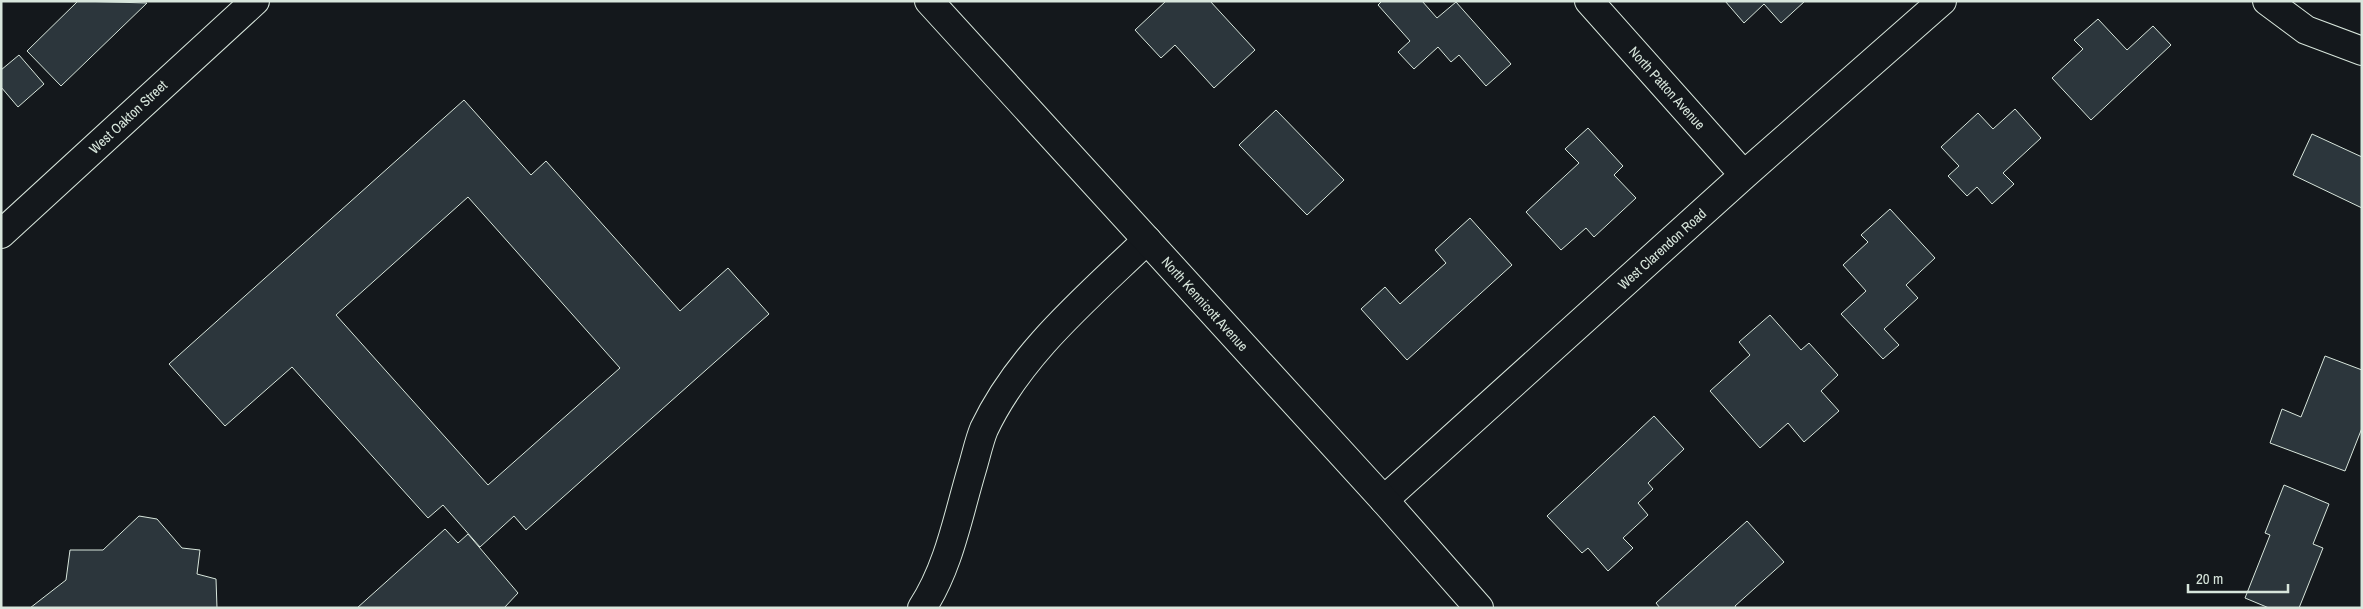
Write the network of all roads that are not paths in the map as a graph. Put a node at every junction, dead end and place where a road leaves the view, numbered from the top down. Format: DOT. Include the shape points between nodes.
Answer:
graph roads {
  1 [pos="929,1"];
  2 [pos="1589,1"];
  3 [pos="1942,1"];
  4 [pos="2267,1"];
  5 [pos="253,2"];
  6 [pos="2362,52"];
  7 [pos="1744,175"];
  8 [pos="1,234"];
  9 [pos="1147,240"];
  10 [pos="1384,500"];
  11 [pos="922,608"];
  12 [pos="1479,608"];
  1 -- 9 [label="street, North Kennicott Avenue"];
  2 -- 7 [label="street, North Patton Avenue"];
  3 -- 7 [label="street, West Clarendon Road"];
  4 -- 6 [label="street" via="2306,30"];
  5 -- 8 [label="street, West Oakton Street"];
  7 -- 10 [label="street, West Clarendon Road"];
  9 -- 10 [label="street, North Kennicott Avenue"];
  9 -- 11 [label="street" via="1054,331 1010,384 984,430 947,552 933,590"];
  10 -- 12 [label="street, North Kennicott Avenue"];
}
